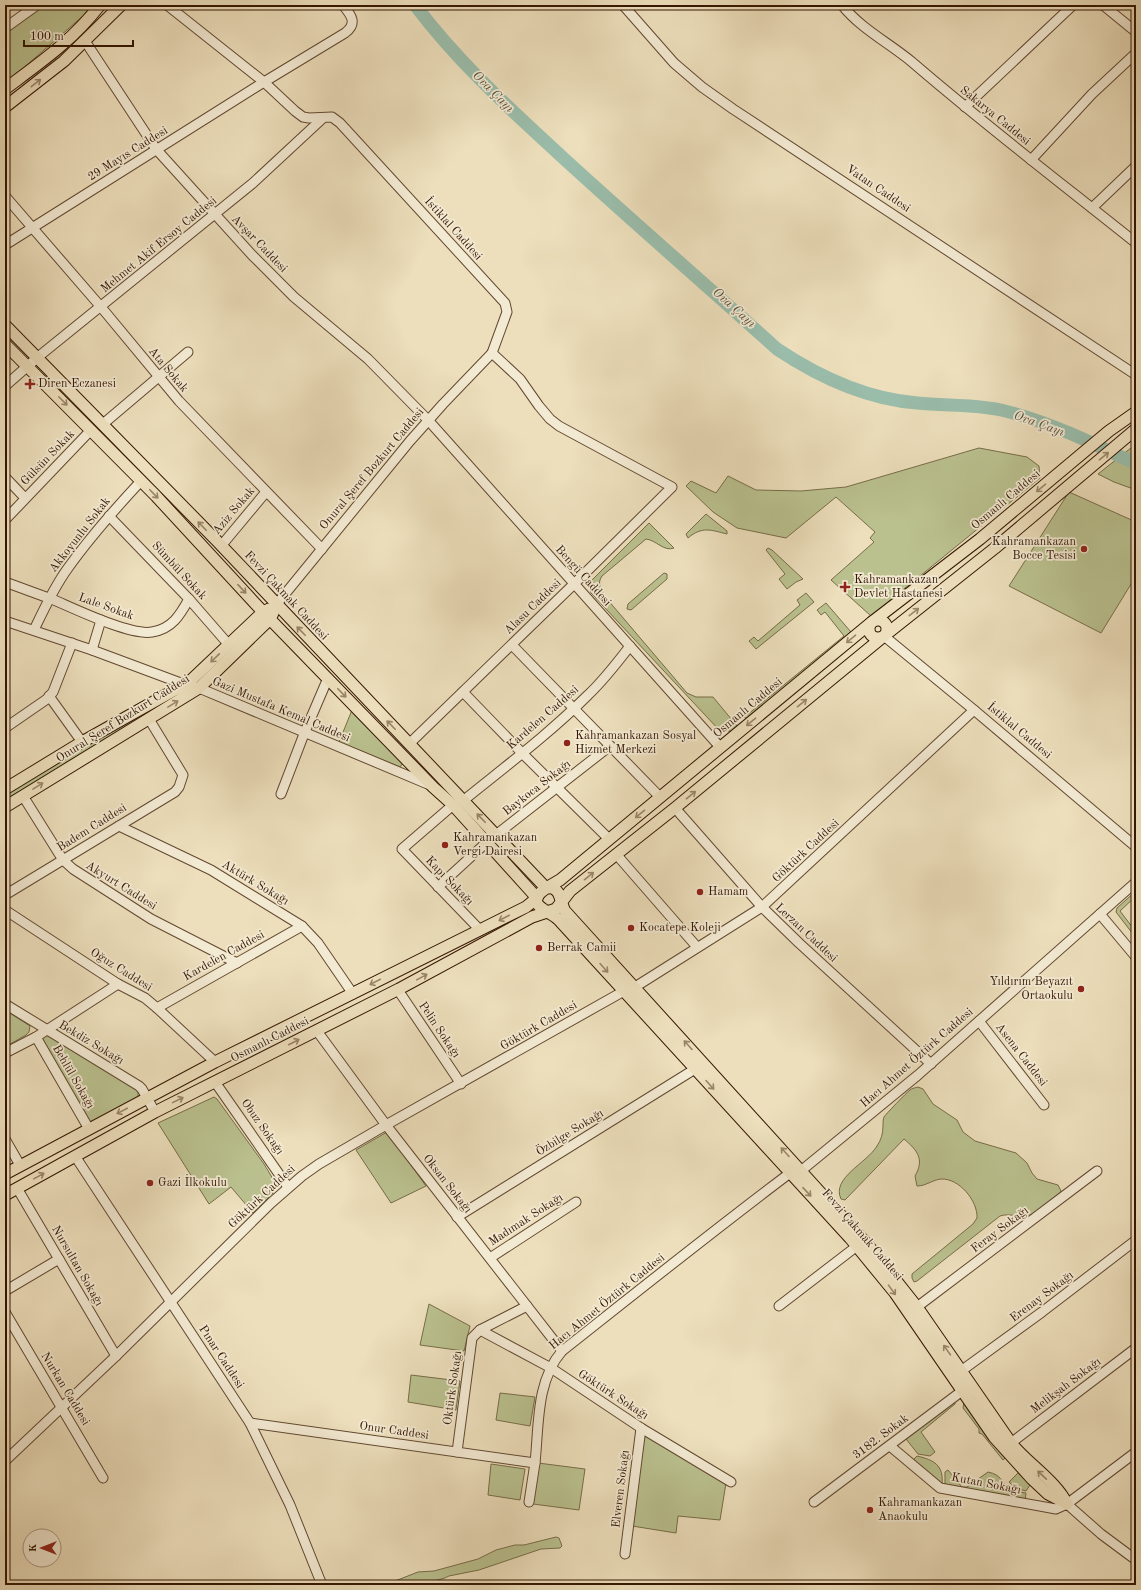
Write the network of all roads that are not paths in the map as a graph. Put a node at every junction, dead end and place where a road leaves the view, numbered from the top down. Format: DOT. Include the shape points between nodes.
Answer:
graph roads {
  1 [pos="37,5"];
  2 [pos="100,5"];
  3 [pos="121,5"];
  4 [pos="167,5"];
  5 [pos="343,5"];
  6 [pos="623,5"];
  7 [pos="842,5"];
  8 [pos="1073,5"];
  9 [pos="1103,5"];
  10 [pos="5,28"];
  11 [pos="1136,32"];
  12 [pos="85,41"];
  13 [pos="1136,53"];
  14 [pos="264,82"];
  15 [pos="5,89"];
  16 [pos="5,107"];
  17 [pos="965,107"];
  18 [pos="323,118"];
  19 [pos="156,149"];
  20 [pos="1031,160"];
  21 [pos="1136,166"];
  22 [pos="5,196"];
  23 [pos="1092,208"];
  24 [pos="216,215"];
  25 [pos="33,228"];
  26 [pos="1136,243"];
  27 [pos="5,245"];
  28 [pos="101,307"];
  29 [pos="5,325"];
  30 [pos="5,344"];
  31 [pos="188,352"];
  32 [pos="492,353"];
  33 [pos="38,357"];
  34 [pos="28,366"];
  35 [pos="1136,374"];
  36 [pos="158,378"];
  37 [pos="5,386"];
  38 [pos="1136,412"];
  39 [pos="428,420"];
  40 [pos="103,424"];
  41 [pos="91,430"];
  42 [pos="1136,430"];
  43 [pos="5,477"];
  44 [pos="141,481"];
  45 [pos="266,492"];
  46 [pos="25,498"];
  47 [pos="109,516"];
  48 [pos="5,520"];
  49 [pos="221,546"];
  50 [pos="322,549"];
  51 [pos="5,582"];
  52 [pos="574,584"];
  53 [pos="49,598"];
  54 [pos="189,599"];
  55 [pos="276,605"];
  56 [pos="267,616"];
  57 [pos="100,620"];
  58 [pos="5,621"];
  59 [pos="872,622"];
  60 [pos="34,630"];
  61 [pos="884,636"];
  62 [pos="72,643"];
  63 [pos="512,644"];
  64 [pos="229,645"];
  65 [pos="630,646"];
  66 [pos="92,650"];
  67 [pos="328,678"];
  68 [pos="186,686"];
  69 [pos="199,688"];
  70 [pos="463,692"];
  71 [pos="49,696"];
  72 [pos="574,708"];
  73 [pos="974,710"];
  74 [pos="150,719"];
  75 [pos="5,728"];
  76 [pos="304,734"];
  77 [pos="82,742"];
  78 [pos="409,744"];
  79 [pos="610,746"];
  80 [pos="720,747"];
  81 [pos="522,753"];
  82 [pos="433,787"];
  83 [pos="558,787"];
  84 [pos="5,789"];
  85 [pos="282,794"];
  86 [pos="23,796"];
  87 [pos="660,797"];
  88 [pos="464,800"];
  89 [pos="453,805"];
  90 [pos="5,807"];
  91 [pos="675,808"];
  92 [pos="119,826"];
  93 [pos="497,834"];
  94 [pos="609,839"];
  95 [pos="487,842"];
  96 [pos="1136,847"];
  97 [pos="616,854"];
  98 [pos="63,860"];
  99 [pos="1136,882"];
  100 [pos="438,886"];
  101 [pos="546,888"];
  102 [pos="5,895"];
  103 [pos="537,898"];
  104 [pos="561,902"];
  105 [pos="762,908"];
  106 [pos="5,910"];
  107 [pos="547,911"];
  108 [pos="1100,914"];
  109 [pos="302,926"];
  110 [pos="480,930"];
  111 [pos="697,947"];
  112 [pos="1136,957"];
  113 [pos="237,963"];
  114 [pos="118,984"];
  115 [pos="630,989"];
  116 [pos="398,990"];
  117 [pos="353,994"];
  118 [pos="5,1004"];
  119 [pos="157,1008"];
  120 [pos="978,1021"];
  121 [pos="46,1030"];
  122 [pos="317,1030"];
  123 [pos="36,1037"];
  124 [pos="5,1053"];
  125 [pos="215,1062"];
  126 [pos="931,1064"];
  127 [pos="695,1069"];
  128 [pos="215,1082"];
  129 [pos="461,1084"];
  130 [pos="147,1098"];
  131 [pos="1044,1105"];
  132 [pos="155,1112"];
  133 [pos="386,1125"];
  134 [pos="89,1129"];
  135 [pos="5,1139"];
  136 [pos="75,1156"];
  137 [pos="20,1166"];
  138 [pos="802,1170"];
  139 [pos="1097,1171"];
  140 [pos="790,1173"];
  141 [pos="5,1174"];
  142 [pos="288,1187"];
  143 [pos="18,1188"];
  144 [pos="5,1195"];
  145 [pos="576,1202"];
  146 [pos="458,1217"];
  147 [pos="1136,1240"];
  148 [pos="857,1246"];
  149 [pos="490,1258"];
  150 [pos="59,1259"];
  151 [pos="5,1290"];
  152 [pos="172,1302"];
  153 [pos="527,1306"];
  154 [pos="779,1306"];
  155 [pos="917,1307"];
  156 [pos="5,1312"];
  157 [pos="480,1330"];
  158 [pos="1136,1348"];
  159 [pos="562,1351"];
  160 [pos="116,1356"];
  161 [pos="550,1368"];
  162 [pos="961,1371"];
  163 [pos="962,1391"];
  164 [pos="62,1408"];
  165 [pos="250,1423"];
  166 [pos="641,1428"];
  167 [pos="1011,1443"];
  168 [pos="890,1446"];
  169 [pos="457,1452"];
  170 [pos="1136,1452"];
  171 [pos="5,1460"];
  172 [pos="535,1463"];
  173 [pos="103,1478"];
  174 [pos="732,1482"];
  175 [pos="529,1502"];
  176 [pos="814,1502"];
  177 [pos="1067,1504"];
  178 [pos="625,1554"];
  179 [pos="1136,1560"];
  180 [pos="322,1585"];
  1 -- 10 [label="street"];
  2 -- 15 [label="main road" via="65,43"];
  3 -- 12 [label="main road"];
  4 -- 14 [label="street, İstiklal Caddesi"];
  5 -- 14 [label="street, 29 Mayıs Caddesi" via="352,16 351,26 345,33"];
  6 -- 35 [label="street, Vatan Caddesi" via="674,63 721,100"];
  7 -- 17 [label="street, Sakarya Caddesi" via="853,18"];
  8 -- 17 [label="street"];
  9 -- 11 [label="street"];
  16 -- 12 [label="main road, one-way"];
  12 -- 19 [label="street, Avşar Caddesi"];
  13 -- 20 [label="street" via="1092,94"];
  14 -- 18 [label="street, İstiklal Caddesi" via="302,117"];
  14 -- 19 [label="street, 29 Mayıs Caddesi"];
  17 -- 20 [label="street, Sakarya Caddesi"];
  18 -- 24 [label="street, Mehmet Akif Ersoy Caddesi"];
  18 -- 32 [label="street, İstiklal Caddesi" via="332,117 340,123 505,303 506,312"];
  19 -- 24 [label="street, Avşar Caddesi"];
  19 -- 25 [label="street, 29 Mayıs Caddesi"];
  20 -- 23 [label="street, Sakarya Caddesi"];
  21 -- 23 [label="street"];
  22 -- 25 [label="street, Ata Sokak"];
  23 -- 26 [label="street, Sakarya Caddesi"];
  24 -- 28 [label="street, Mehmet Akif Ersoy Caddesi"];
  24 -- 39 [label="street, Avşar Caddesi" via="294,297 368,359"];
  25 -- 27 [label="street, 29 Mayıs Caddesi"];
  25 -- 28 [label="street, Ata Sokak"];
  28 -- 33 [label="street, Mehmet Akif Ersoy Caddesi"];
  28 -- 36 [label="street, Ata Sokak"];
  29 -- 33 [label="main road, Fevzi Çakmak Caddesi"];
  30 -- 34 [label="main road"];
  31 -- 36 [label="street"];
  32 -- 39 [label="street, Onural Şeref Bozkurt Caddesi"];
  32 -- 52 [label="street, Alasu Caddesi" via="520,379 539,406 559,426 672,487"];
  33 -- 34 [label="street, Mehmet Akif Ersoy Caddesi"];
  33 -- 40 [label="main road, Fevzi Çakmak Caddesi"];
  34 -- 37 [label="street, Mehmet Akif Ersoy Caddesi"];
  34 -- 41 [label="main road, one-way"];
  36 -- 40 [label="street"];
  36 -- 45 [label="street, Ata Sokak"];
  38 -- 59 [label="main road, Osmanlı Caddesi, one-way" via="1109,431 980,539"];
  39 -- 50 [label="street, Onural Şeref Bozkurt Caddesi"];
  39 -- 52 [label="street, Bengü Caddesi"];
  49 -- 40 [label="main road, Fevzi Çakmak Caddesi, one-way"];
  41 -- 44 [label="main road"];
  41 -- 46 [label="street, Gülsün Sokak"];
  61 -- 42 [label="main road, one-way" via="995,548"];
  43 -- 46 [label="street"];
  44 -- 47 [label="street, Akkoyunlu Sokak"];
  44 -- 56 [label="main road, one-way"];
  45 -- 49 [label="street, Aziz Sokak"];
  45 -- 50 [label="street, Ata Sokak"];
  46 -- 48 [label="street, Gülsün Sokak"];
  47 -- 53 [label="street, Akkoyunlu Sokak" via="67,569"];
  47 -- 54 [label="street, Sümbül Sokak"];
  49 -- 55 [label="main road, Fevzi Çakmak Caddesi"];
  50 -- 55 [label="street, Onural Şeref Bozkurt Caddesi"];
  51 -- 53 [label="street, Lale Sokak"];
  52 -- 63 [label="street, Alasu Caddesi"];
  52 -- 65 [label="street, Bengü Caddesi"];
  53 -- 57 [label="street, Lale Sokak"];
  53 -- 60 [label="street, Akkoyunlu Sokak"];
  54 -- 57 [label="street, Lale Sokak" via="178,619 160,630 138,631"];
  54 -- 64 [label="street, Sümbül Sokak"];
  55 -- 56 [label="main road, Onural Şeref Bozkurt Caddesi"];
  78 -- 55 [label="main road, Fevzi Çakmak Caddesi, one-way"];
  56 -- 64 [label="main road, Onural Şeref Bozkurt Caddesi"];
  56 -- 67 [label="main road"];
  56 -- 69 [label="main road, Onural Şeref Bozkurt Caddesi"];
  57 -- 66 [label="street"];
  58 -- 60 [label="street, Gazi Mustafa Kemal Caddesi"];
  59 -- 61 [label="main road" via="880,620 885,624 887,629"];
  59 -- 80 [label="main road, Osmanlı Caddesi, one-way"];
  60 -- 62 [label="street, Gazi Mustafa Kemal Caddesi"];
  61 -- 73 [label="street, İstiklal Caddesi"];
  91 -- 61 [label="main road, one-way"];
  62 -- 66 [label="street, Gazi Mustafa Kemal Caddesi"];
  62 -- 71 [label="street" via="56,685"];
  63 -- 70 [label="street, Alasu Caddesi"];
  63 -- 72 [label="street"];
  64 -- 68 [label="main road, Onural Şeref Bozkurt Caddesi, one-way"];
  65 -- 72 [label="street, Kardelen Caddesi" via="601,682"];
  65 -- 80 [label="street, Bengü Caddesi"];
  66 -- 68 [label="street, Gazi Mustafa Kemal Caddesi"];
  67 -- 76 [label="street"];
  67 -- 82 [label="main road, one-way"];
  68 -- 69 [label="street, Gazi Mustafa Kemal Caddesi"];
  68 -- 77 [label="main road, Onural Şeref Bozkurt Caddesi"];
  74 -- 69 [label="main road, Onural Şeref Bozkurt Caddesi, one-way"];
  69 -- 76 [label="street, Gazi Mustafa Kemal Caddesi"];
  70 -- 78 [label="street, Alasu Caddesi"];
  70 -- 81 [label="street"];
  71 -- 75 [label="street"];
  71 -- 77 [label="street"];
  72 -- 79 [label="street"];
  72 -- 81 [label="street, Kardelen Caddesi"];
  73 -- 96 [label="street, İstiklal Caddesi"];
  73 -- 105 [label="street, Göktürk Caddesi"];
  86 -- 74 [label="main road, Onural Şeref Bozkurt Caddesi, one-way"];
  74 -- 92 [label="street, Badem Caddesi" via="183,776 174,792"];
  76 -- 82 [label="street, Gazi Mustafa Kemal Caddesi"];
  76 -- 85 [label="street"];
  77 -- 84 [label="main road, Onural Şeref Bozkurt Caddesi"];
  78 -- 88 [label="main road, Fevzi Çakmak Caddesi"];
  79 -- 83 [label="street, Baykoca Sokağı"];
  79 -- 87 [label="street"];
  80 -- 87 [label="main road, Osmanlı Caddesi"];
  81 -- 83 [label="street"];
  81 -- 88 [label="street, Kardelen Caddesi"];
  82 -- 89 [label="main road"];
  83 -- 93 [label="street, Baykoca Sokağı"];
  83 -- 94 [label="street"];
  86 -- 90 [label="main road, Onural Şeref Bozkurt Caddesi"];
  86 -- 98 [label="street, Akyurt Caddesi"];
  87 -- 94 [label="main road, Osmanlı Caddesi, one-way"];
  93 -- 88 [label="main road, Fevzi Çakmak Caddesi, one-way"];
  89 -- 95 [label="main road"];
  89 -- 100 [label="street, Kapı Sokağı" via="402,849"];
  91 -- 97 [label="main road"];
  91 -- 105 [label="street, Lerzan Caddesi"];
  92 -- 98 [label="street, Badem Caddesi"];
  92 -- 109 [label="street, Aktürk Sokağı" via="210,870"];
  93 -- 101 [label="main road, Fevzi Çakmak Caddesi"];
  94 -- 101 [label="main road, Osmanlı Caddesi" via="560,880"];
  95 -- 100 [label="street"];
  95 -- 103 [label="main road"];
  104 -- 97 [label="main road, one-way" via="570,891"];
  97 -- 111 [label="street"];
  98 -- 102 [label="street, Badem Caddesi"];
  98 -- 113 [label="street, Akyurt Caddesi" via="151,919"];
  99 -- 108 [label="street, Hacı Ahmet Öztürk Caddesi"];
  100 -- 110 [label="street, Kapı Sokağı"];
  101 -- 103 [label="main road"];
  101 -- 104 [label="main road" via="558,891"];
  103 -- 107 [label="main road" via="539,906"];
  103 -- 110 [label="main road, Osmanlı Caddesi, one-way" via="526,907"];
  104 -- 107 [label="main road" via="556,909"];
  104 -- 115 [label="main road, Fevzi Çakmak Caddesi" via="565,911"];
  105 -- 111 [label="street, Göktürk Caddesi"];
  105 -- 126 [label="street, Lerzan Caddesi"];
  106 -- 114 [label="street, Oğuz Caddesi"];
  107 -- 115 [label="main road, Fevzi Çakmak Caddesi, one-way"];
  116 -- 107 [label="main road, Osmanlı Caddesi, one-way"];
  108 -- 112 [label="street"];
  108 -- 120 [label="street, Hacı Ahmet Öztürk Caddesi"];
  109 -- 113 [label="street, Kardelen Caddesi"];
  109 -- 117 [label="street, Aktürk Sokağı" via="318,943"];
  110 -- 117 [label="main road, Osmanlı Caddesi, one-way"];
  111 -- 115 [label="street, Göktürk Caddesi"];
  113 -- 119 [label="street, Kardelen Caddesi"];
  114 -- 119 [label="street, Oğuz Caddesi"];
  114 -- 121 [label="street"];
  115 -- 127 [label="main road, Fevzi Çakmak Caddesi"];
  115 -- 129 [label="street, Göktürk Caddesi"];
  138 -- 115 [label="main road, Fevzi Çakmak Caddesi, one-way"];
  116 -- 122 [label="main road, Osmanlı Caddesi"];
  116 -- 129 [label="street, Pelin Sokağı"];
  117 -- 125 [label="main road, Osmanlı Caddesi"];
  118 -- 121 [label="street, Bekdiz Sokağı"];
  119 -- 125 [label="street, Oğuz Caddesi"];
  120 -- 126 [label="street, Hacı Ahmet Öztürk Caddesi"];
  120 -- 131 [label="street, Asena Caddesi"];
  121 -- 123 [label="street"];
  121 -- 130 [label="street, Bekdiz Sokağı" via="139,1086"];
  128 -- 122 [label="main road, Osmanlı Caddesi, one-way"];
  122 -- 133 [label="street, Oksan Sokağı"];
  123 -- 124 [label="street"];
  123 -- 134 [label="street, Behlül Sokağı"];
  125 -- 130 [label="main road, Osmanlı Caddesi"];
  126 -- 138 [label="street, Hacı Ahmet Öztürk Caddesi"];
  127 -- 140 [label="main road, Fevzi Çakmak Caddesi, one-way"];
  127 -- 146 [label="street, Özbilge Sokağı"];
  132 -- 128 [label="main road, Osmanlı Caddesi, one-way"];
  128 -- 142 [label="street, Obuz Sokağı"];
  129 -- 133 [label="street, Göktürk Caddesi"];
  130 -- 132 [label="street, Bekdiz Sokağı"];
  130 -- 134 [label="main road, Osmanlı Caddesi, one-way"];
  132 -- 136 [label="main road, Osmanlı Caddesi"];
  133 -- 142 [label="street, Göktürk Caddesi" via="319,1164"];
  133 -- 146 [label="street, Oksan Sokağı"];
  134 -- 137 [label="main road, Osmanlı Caddesi"];
  135 -- 137 [label="street"];
  143 -- 136 [label="main road, Osmanlı Caddesi, one-way"];
  136 -- 152 [label="street, Pınar Caddesi"];
  137 -- 141 [label="main road, Osmanlı Caddesi"];
  138 -- 155 [label="main road, Fevzi Çakmak Caddesi" via="867,1244"];
  139 -- 155 [label="street, Feray Sokağı"];
  140 -- 148 [label="main road, Fevzi Çakmak Caddesi, one-way"];
  140 -- 159 [label="street, Hacı Ahmet Öztürk Caddesi"];
  142 -- 152 [label="street, Göktürk Caddesi"];
  143 -- 144 [label="main road, Osmanlı Caddesi"];
  143 -- 150 [label="street, Nursultan Sokağı"];
  145 -- 149 [label="street, Madımak Sokağı"];
  146 -- 149 [label="street, Oksan Sokağı"];
  147 -- 162 [label="street, Erenay Sokağı"];
  148 -- 154 [label="street"];
  148 -- 163 [label="main road, Fevzi Çakmak Caddesi, one-way" via="895,1293"];
  149 -- 153 [label="street, Oksan Sokağı"];
  150 -- 151 [label="street"];
  150 -- 160 [label="street, Nursultan Sokağı"];
  152 -- 160 [label="street, Göktürk Caddesi"];
  152 -- 165 [label="street, Pınar Caddesi"];
  153 -- 157 [label="street"];
  153 -- 159 [label="street, Oksan Sokağı"];
  162 -- 155 [label="main road, Fevzi Çakmak Caddesi, one-way"];
  156 -- 164 [label="street, Nurkan Caddesi"];
  157 -- 161 [label="street, Göktürk Sokağı"];
  157 -- 169 [label="street, Oktürk Sokağı" via="472,1338"];
  158 -- 167 [label="street, Melikşah Sokağı"];
  159 -- 161 [label="street, Hacı Ahmet Öztürk Caddesi"];
  160 -- 164 [label="street, Göktürk Caddesi"];
  161 -- 166 [label="street, Göktürk Sokağı"];
  161 -- 172 [label="street, Hacı Ahmet Öztürk Caddesi" via="540,1405"];
  162 -- 167 [label="main road, Fevzi Çakmak Caddesi"];
  163 -- 168 [label="street, 3182. Sokak"];
  163 -- 177 [label="main road, Fevzi Çakmak Caddesi" via="994,1437 1014,1460 1048,1494"];
  164 -- 171 [label="street, Göktürk Caddesi"];
  164 -- 173 [label="street, Nurkan Caddesi"];
  165 -- 169 [label="street, Onur Caddesi"];
  165 -- 180 [label="street, Pınar Caddesi" via="290,1505"];
  166 -- 174 [label="street, Göktürk Sokağı"];
  166 -- 178 [label="street, Elveren Sokağı"];
  177 -- 167 [label="main road, Fevzi Çakmak Caddesi, one-way" via="1059,1491"];
  168 -- 176 [label="street, 3182. Sokak"];
  168 -- 177 [label="street, Kutan Sokağı" via="940,1488 1049,1509"];
  169 -- 172 [label="street, Onur Caddesi"];
  170 -- 177 [label="street"];
  172 -- 175 [label="street, Hacı Ahmet Öztürk Caddesi"];
  177 -- 179 [label="street, Fevzi Çakmak Caddesi"];
}
